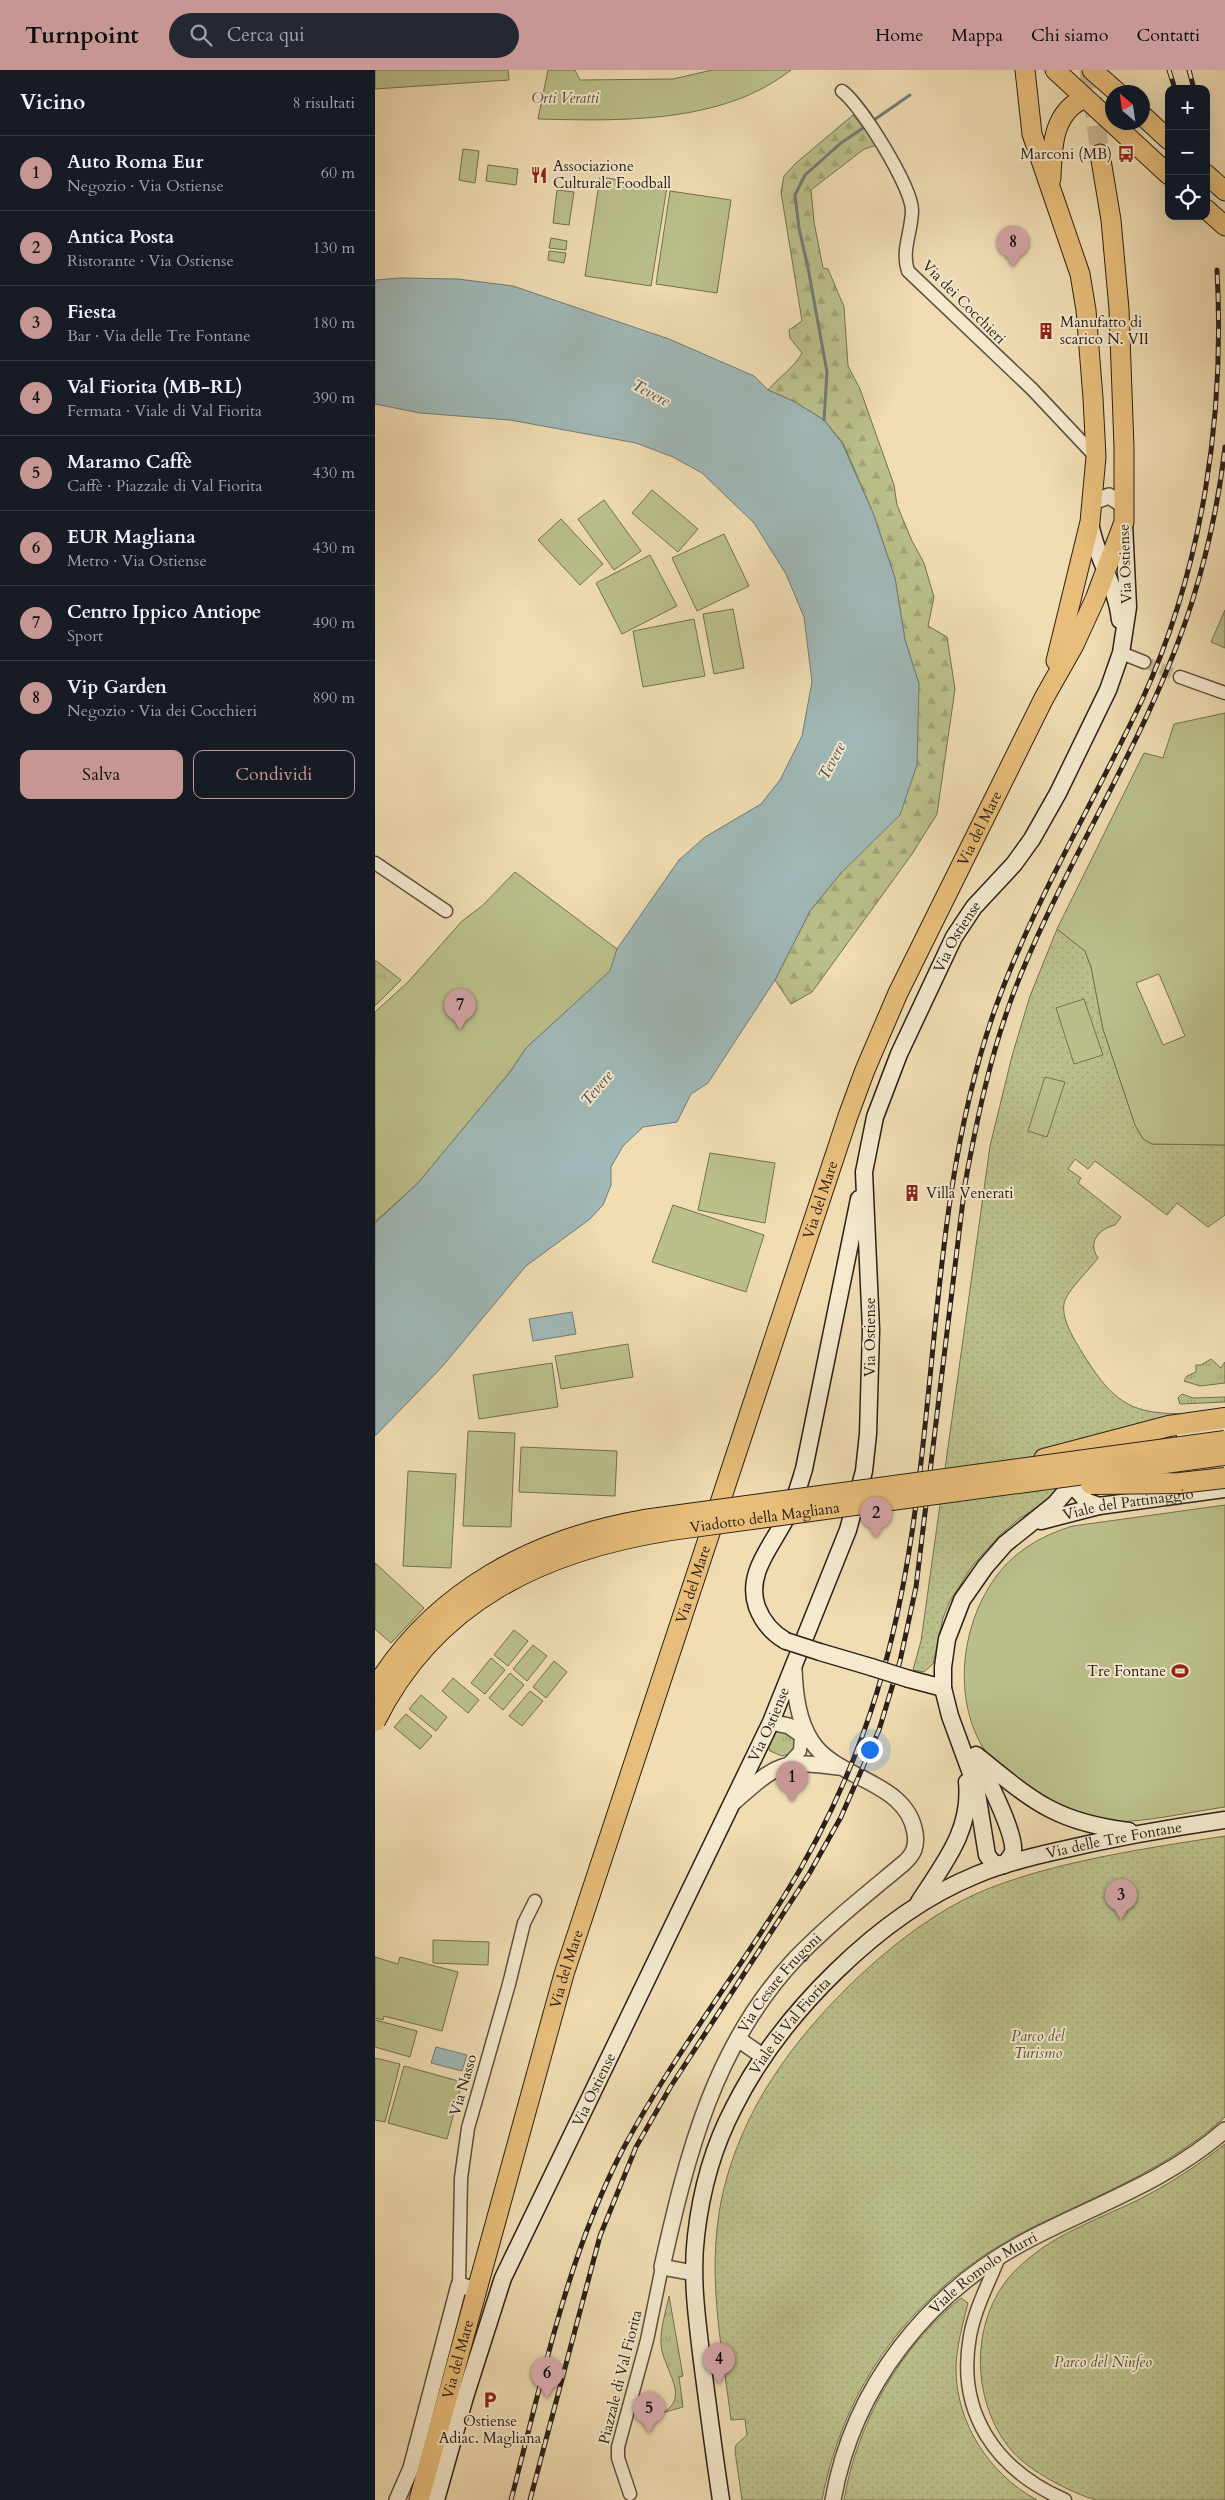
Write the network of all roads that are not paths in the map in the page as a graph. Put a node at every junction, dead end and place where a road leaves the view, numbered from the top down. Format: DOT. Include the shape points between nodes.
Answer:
graph roads {
  1 [pos="1025,70"];
  2 [pos="1055,70"];
  3 [pos="1092,70"];
  4 [pos="1109,85"];
  5 [pos="842,91"];
  6 [pos="1085,98"];
  7 [pos="1150,122"];
  8 [pos="1165,136"];
  9 [pos="1100,154"];
  10 [pos="1165,170"];
  11 [pos="1207,175"];
  12 [pos="1050,185"];
  13 [pos="1225,191"];
  14 [pos="1210,213"];
  15 [pos="1225,226"];
  16 [pos="1093,418"];
  17 [pos="1096,457"];
  18 [pos="1093,502"];
  19 [pos="1123,514"];
  20 [pos="1091,522"];
  21 [pos="1094,541"];
  22 [pos="1115,542"];
  23 [pos="1107,570"];
  24 [pos="1095,599"];
  25 [pos="1119,606"];
  26 [pos="1122,648"];
  27 [pos="1144,662"];
  28 [pos="1179,676"];
  29 [pos="1225,693"];
  30 [pos="1044,698"];
  31 [pos="375,863"];
  32 [pos="446,911"];
  33 [pos="864,1172"];
  34 [pos="1225,1418"];
  35 [pos="1225,1430"];
  36 [pos="1185,1435"];
  37 [pos="1225,1441"];
  38 [pos="1225,1455"];
  39 [pos="1003,1470"];
  40 [pos="1225,1478"];
  41 [pos="1031,1482"];
  42 [pos="1225,1489"];
  43 [pos="1099,1506"];
  44 [pos="1032,1524"];
  45 [pos="794,1669"];
  46 [pos="375,1688"];
  47 [pos="943,1688"];
  48 [pos="375,1720"];
  49 [pos="771,1722"];
  50 [pos="807,1739"];
  51 [pos="971,1758"];
  52 [pos="789,1763"];
  53 [pos="839,1767"];
  54 [pos="734,1802"];
  55 [pos="1225,1820"];
  56 [pos="1141,1833"];
  57 [pos="1004,1865"];
  58 [pos="535,1901"];
  59 [pos="917,1906"];
  60 [pos="738,2039"];
  61 [pos="764,2057"];
  62 [pos="1225,2130"];
  63 [pos="999,2257"];
  64 [pos="662,2268"];
  65 [pos="694,2273"];
  66 [pos="468,2288"];
  67 [pos="630,2494"];
  68 [pos="397,2500"];
  69 [pos="419,2500"];
  70 [pos="437,2500"];
  71 [pos="721,2500"];
  72 [pos="833,2500"];
  73 [pos="1065,2500"];
  1 -- 12 [label="main road" via="1032,134"];
  2 -- 6 [label="main road"];
  3 -- 4 [label="main road"];
  5 -- 17 [label="street, Via dei Cocchieri" via="862,110 883,144 908,197 912,210 905,261 909,271 1032,389"];
  6 -- 10 [label="main road"];
  6 -- 12 [label="main road" via="1068,107 1059,122 1053,146"];
  7 -- 8 [label="main road"];
  9 -- 19 [label="main road, Via Ostiense" via="1120,317"];
  11 -- 13 [label="main road"];
  12 -- 16 [label="main road" via="1075,255 1084,293"];
  14 -- 15 [label="main road"];
  16 -- 17 [label="main road, Via del Mare"];
  16 -- 19 [label="main road"];
  17 -- 18 [label="main road, Via del Mare"];
  18 -- 19 [label="street" via="1111,496"];
  18 -- 20 [label="main road, Via del Mare"];
  19 -- 22 [label="main road, Via del Mare"];
  19 -- 26 [label="main road, Via Ostiense" via="1128,602"];
  20 -- 21 [label="main road"];
  20 -- 30 [label="main road, Via del Mare" via="1064,637"];
  21 -- 22 [label="street" via="1103,546"];
  21 -- 23 [label="main road"];
  22 -- 23 [label="main road, Via del Mare"];
  23 -- 24 [label="main road, Via del Mare"];
  23 -- 25 [label="main road"];
  24 -- 25 [label="street" via="1110,598"];
  24 -- 30 [label="main road, Via del Mare" via="1068,657"];
  25 -- 26 [label="main road"];
  26 -- 27 [label="street"];
  26 -- 33 [label="main road, Via Ostiense" via="1099,710 1038,830 1021,856 966,918 954,937 891,1072 875,1117"];
  28 -- 29 [label="street"];
  30 -- 66 [label="main road, Via del Mare" via="898,993 848,1116 564,1974"];
  31 -- 32 [label="street"];
  33 -- 45 [label="main road, Via Ostiense" via="871,1330 866,1459 848,1530"];
  33 -- 47 [label="main road, bridge" via="804,1469 791,1508 762,1559 754,1595 762,1619 772,1632 787,1641"];
  34 -- 39 [label="highway, bridge" via="1154,1430"];
  35 -- 36 [label="main road"];
  37 -- 39 [label="highway, Viadotto della Magliana, bridge"];
  38 -- 41 [label="highway, Viadotto della Magliana, bridge"];
  39 -- 46 [label="highway, Viadotto della Magliana, bridge" via="644,1520 601,1528 555,1543 501,1567 451,1601 414,1636"];
  40 -- 41 [label="highway, bridge" via="1153,1484"];
  41 -- 48 [label="highway, Viadotto della Magliana, bridge" via="662,1531 607,1542 561,1556 495,1588 446,1624 411,1663"];
  42 -- 43 [label="main road, Viale del Pattinaggio"];
  43 -- 44 [label="main road, Viale del Pattinaggio"];
  43 -- 44 [label="main road, Viale del Pattinaggio" via="1072,1490"];
  44 -- 47 [label="main road, Viale del Pattinaggio" via="993,1556 962,1600 947,1639"];
  45 -- 49 [label="main road, Via Ostiense"];
  45 -- 50 [label="street" via="796,1701"];
  47 -- 51 [label="main road" via="949,1716"];
  49 -- 50 [label="street" via="789,1726"];
  49 -- 54 [label="main road, Via Ostiense"];
  50 -- 52 [label="street"];
  50 -- 53 [label="street"];
  51 -- 56 [label="main road" via="1061,1815 1090,1825"];
  51 -- 57 [label="main road" via="999,1806 1011,1841 1012,1854"];
  51 -- 57 [label="main road" via="987,1855 993,1863"];
  51 -- 59 [label="main road" via="968,1805 961,1834 952,1854"];
  52 -- 53 [label="street"];
  52 -- 54 [label="street" via="765,1776"];
  53 -- 60 [label="street, Via Cesare Frugoni" via="886,1792 902,1806 914,1828 914,1852 836,1919 796,1959 759,2005"];
  54 -- 70 [label="main road, Via Ostiense" via="503,2278 465,2397"];
  55 -- 56 [label="main road, Via delle Tre Fontane"];
  56 -- 57 [label="main road, Via delle Tre Fontane"];
  57 -- 59 [label="main road, Viale di Val Fiorita" via="965,1879"];
  58 -- 66 [label="street, Via Nasso" via="524,1923 468,2128 461,2178"];
  59 -- 61 [label="main road, Viale di Val Fiorita" via="842,1966"];
  60 -- 61 [label="street"];
  60 -- 64 [label="street, Via Cesare Frugoni" via="695,2135"];
  61 -- 65 [label="main road, Viale di Val Fiorita" via="733,2107 713,2157 699,2211"];
  62 -- 63 [label="street, Viale Romolo Murri" via="1148,2183"];
  63 -- 72 [label="street, Viale Romolo Murri" via="942,2301 892,2358 853,2429"];
  63 -- 73 [label="street" via="970,2335 967,2362 969,2390 983,2430 1002,2458 1027,2481"];
  64 -- 65 [label="street"];
  64 -- 67 [label="street, Piazzale di Val Fiorita" via="647,2340 618,2447 618,2458"];
  65 -- 71 [label="main road, Viale di Val Fiorita"];
  66 -- 68 [label="street"];
  66 -- 69 [label="main road, Via del Mare"];
}
